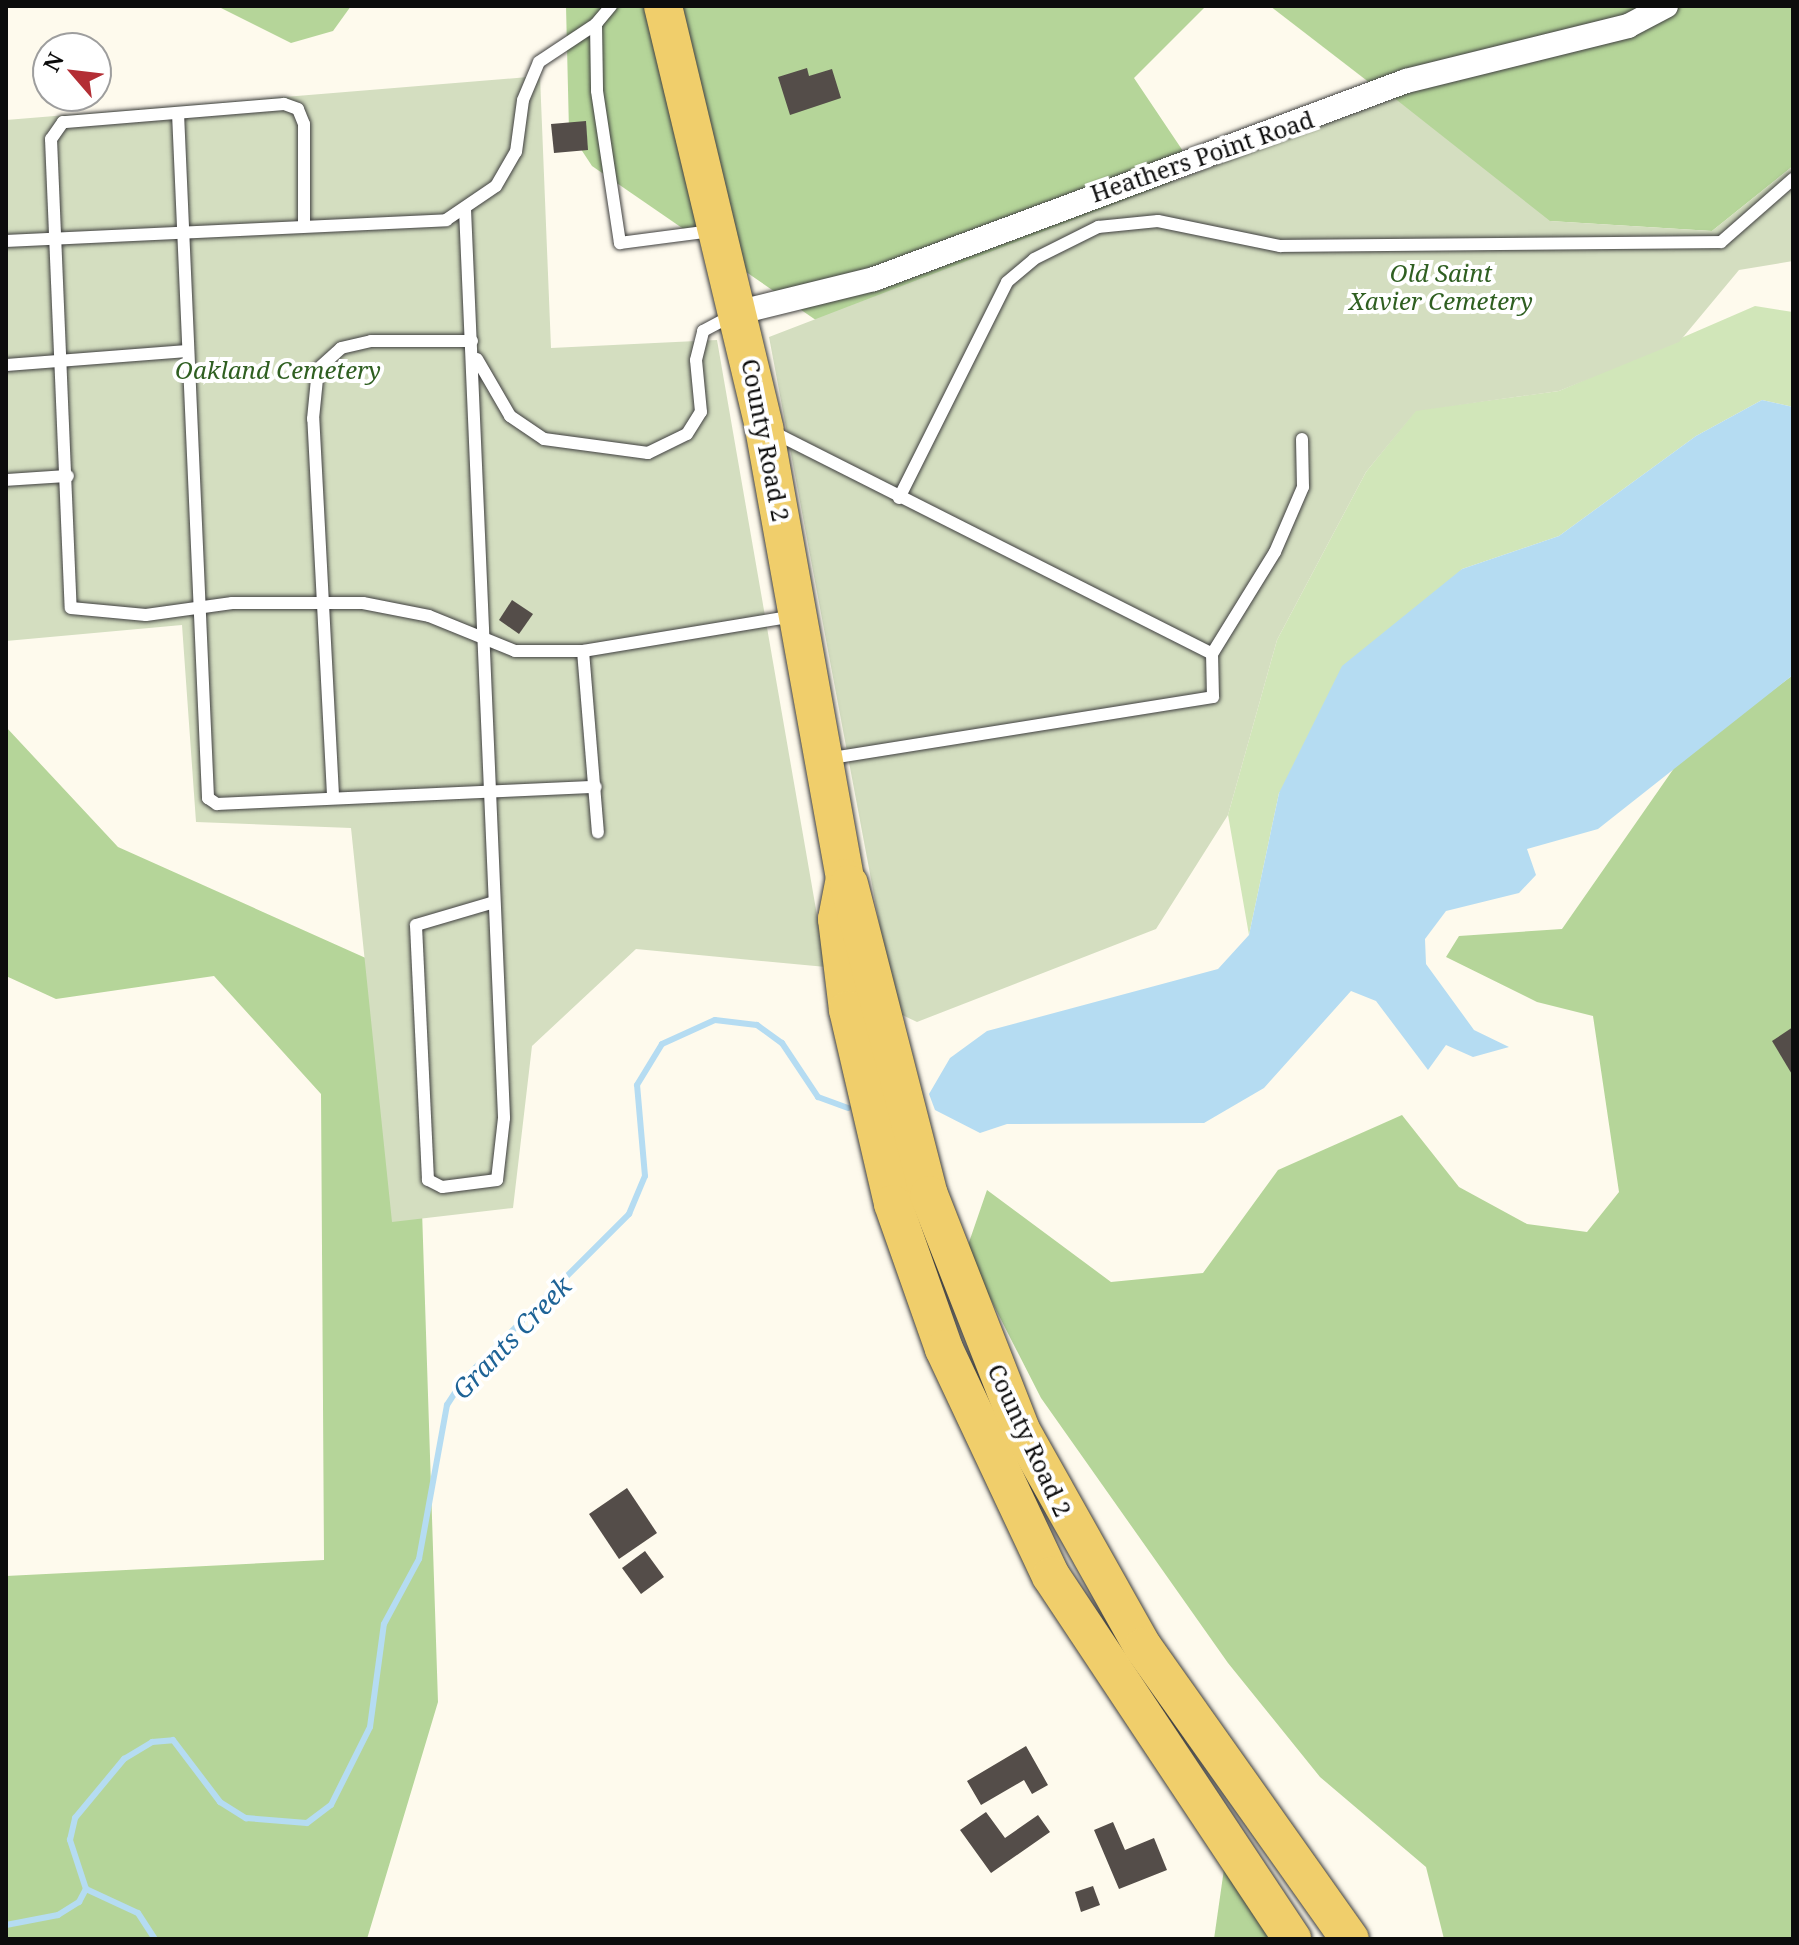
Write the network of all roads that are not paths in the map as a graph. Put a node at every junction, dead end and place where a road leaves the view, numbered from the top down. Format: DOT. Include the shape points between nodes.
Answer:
graph roads {
  1 [pos="611,6"];
  2 [pos="663,6"];
  3 [pos="1666,6"];
  4 [pos="596,24"];
  5 [pos="178,113"];
  6 [pos="1793,179"];
  7 [pos="465,209"];
  8 [pos="304,222"];
  9 [pos="719,230"];
  10 [pos="183,231"];
  11 [pos="56,237"];
  12 [pos="6,241"];
  13 [pos="740,312"];
  14 [pos="470,336"];
  15 [pos="187,351"];
  16 [pos="62,361"];
  17 [pos="6,365"];
  18 [pos="764,428"];
  19 [pos="1302,439"];
  20 [pos="68,476"];
  21 [pos="6,480"];
  22 [pos="899,498"];
  23 [pos="322,601"];
  24 [pos="198,608"];
  25 [pos="798,616"];
  26 [pos="482,643"];
  27 [pos="583,651"];
  28 [pos="1212,654"];
  29 [pos="823,759"];
  30 [pos="596,787"];
  31 [pos="489,791"];
  32 [pos="333,795"];
  33 [pos="598,832"];
  34 [pos="845,878"];
  35 [pos="494,902"];
  36 [pos="1255,1805"];
  37 [pos="1219,1837"];
  38 [pos="1292,1939"];
  39 [pos="1350,1939"];
  1 -- 4 [label="lane"];
  2 -- 9 [label="main road, County Road 2"];
  3 -- 13 [label="street, Heathers Point Road" via="1628,26 1406,81 874,279"];
  4 -- 7 [label="lane" via="539,62 523,100 516,152 496,186"];
  4 -- 9 [label="lane" via="597,91 620,243"];
  5 -- 8 [label="lane" via="298,109"];
  5 -- 10 [label="lane"];
  5 -- 11 [label="lane" via="63,122 51,139"];
  6 -- 22 [label="lane" via="1721,242 1280,246 1158,221 1098,227 1034,259 1007,282"];
  7 -- 8 [label="lane" via="446,220"];
  7 -- 14 [label="lane"];
  8 -- 10 [label="lane"];
  9 -- 13 [label="main road, County Road 2"];
  10 -- 11 [label="lane"];
  10 -- 15 [label="lane"];
  11 -- 12 [label="lane"];
  11 -- 16 [label="lane"];
  13 -- 14 [label="lane" via="703,331 696,360 701,412 687,434 648,453 544,439 510,416 482,375"];
  13 -- 18 [label="main road, County Road 2"];
  14 -- 23 [label="lane" via="371,341 341,348 318,369"];
  14 -- 26 [label="lane"];
  15 -- 16 [label="lane"];
  15 -- 24 [label="lane"];
  16 -- 17 [label="lane"];
  16 -- 20 [label="lane"];
  18 -- 22 [label="lane"];
  18 -- 25 [label="main road, County Road 2"];
  19 -- 28 [label="lane" via="1303,487 1275,552"];
  20 -- 21 [label="lane"];
  20 -- 24 [label="lane" via="71,608 146,615"];
  22 -- 28 [label="lane"];
  23 -- 24 [label="lane"];
  23 -- 26 [label="lane" via="429,616"];
  23 -- 32 [label="lane"];
  24 -- 32 [label="lane" via="208,798 217,804"];
  25 -- 27 [label="lane"];
  25 -- 29 [label="main road, County Road 2"];
  26 -- 27 [label="lane"];
  26 -- 31 [label="lane"];
  27 -- 30 [label="lane"];
  28 -- 29 [label="lane" via="1213,697"];
  29 -- 34 [label="main road, County Road 2"];
  30 -- 31 [label="lane"];
  30 -- 33 [label="lane"];
  31 -- 32 [label="lane"];
  31 -- 35 [label="lane"];
  34 -- 36 [label="main road, County Road 2" via="857,895 929,1195 1021,1430 1143,1647"];
  34 -- 37 [label="main road, County Road 2" via="837,919 848,1010 893,1204 944,1349 1051,1576"];
  35 -- 35 [label="lane" via="504,1118 497,1180 442,1187 428,1180 416,925"];
  36 -- 37 [label="main road"];
  36 -- 39 [label="main road, County Road 2"];
  37 -- 38 [label="main road, County Road 2"];
}
